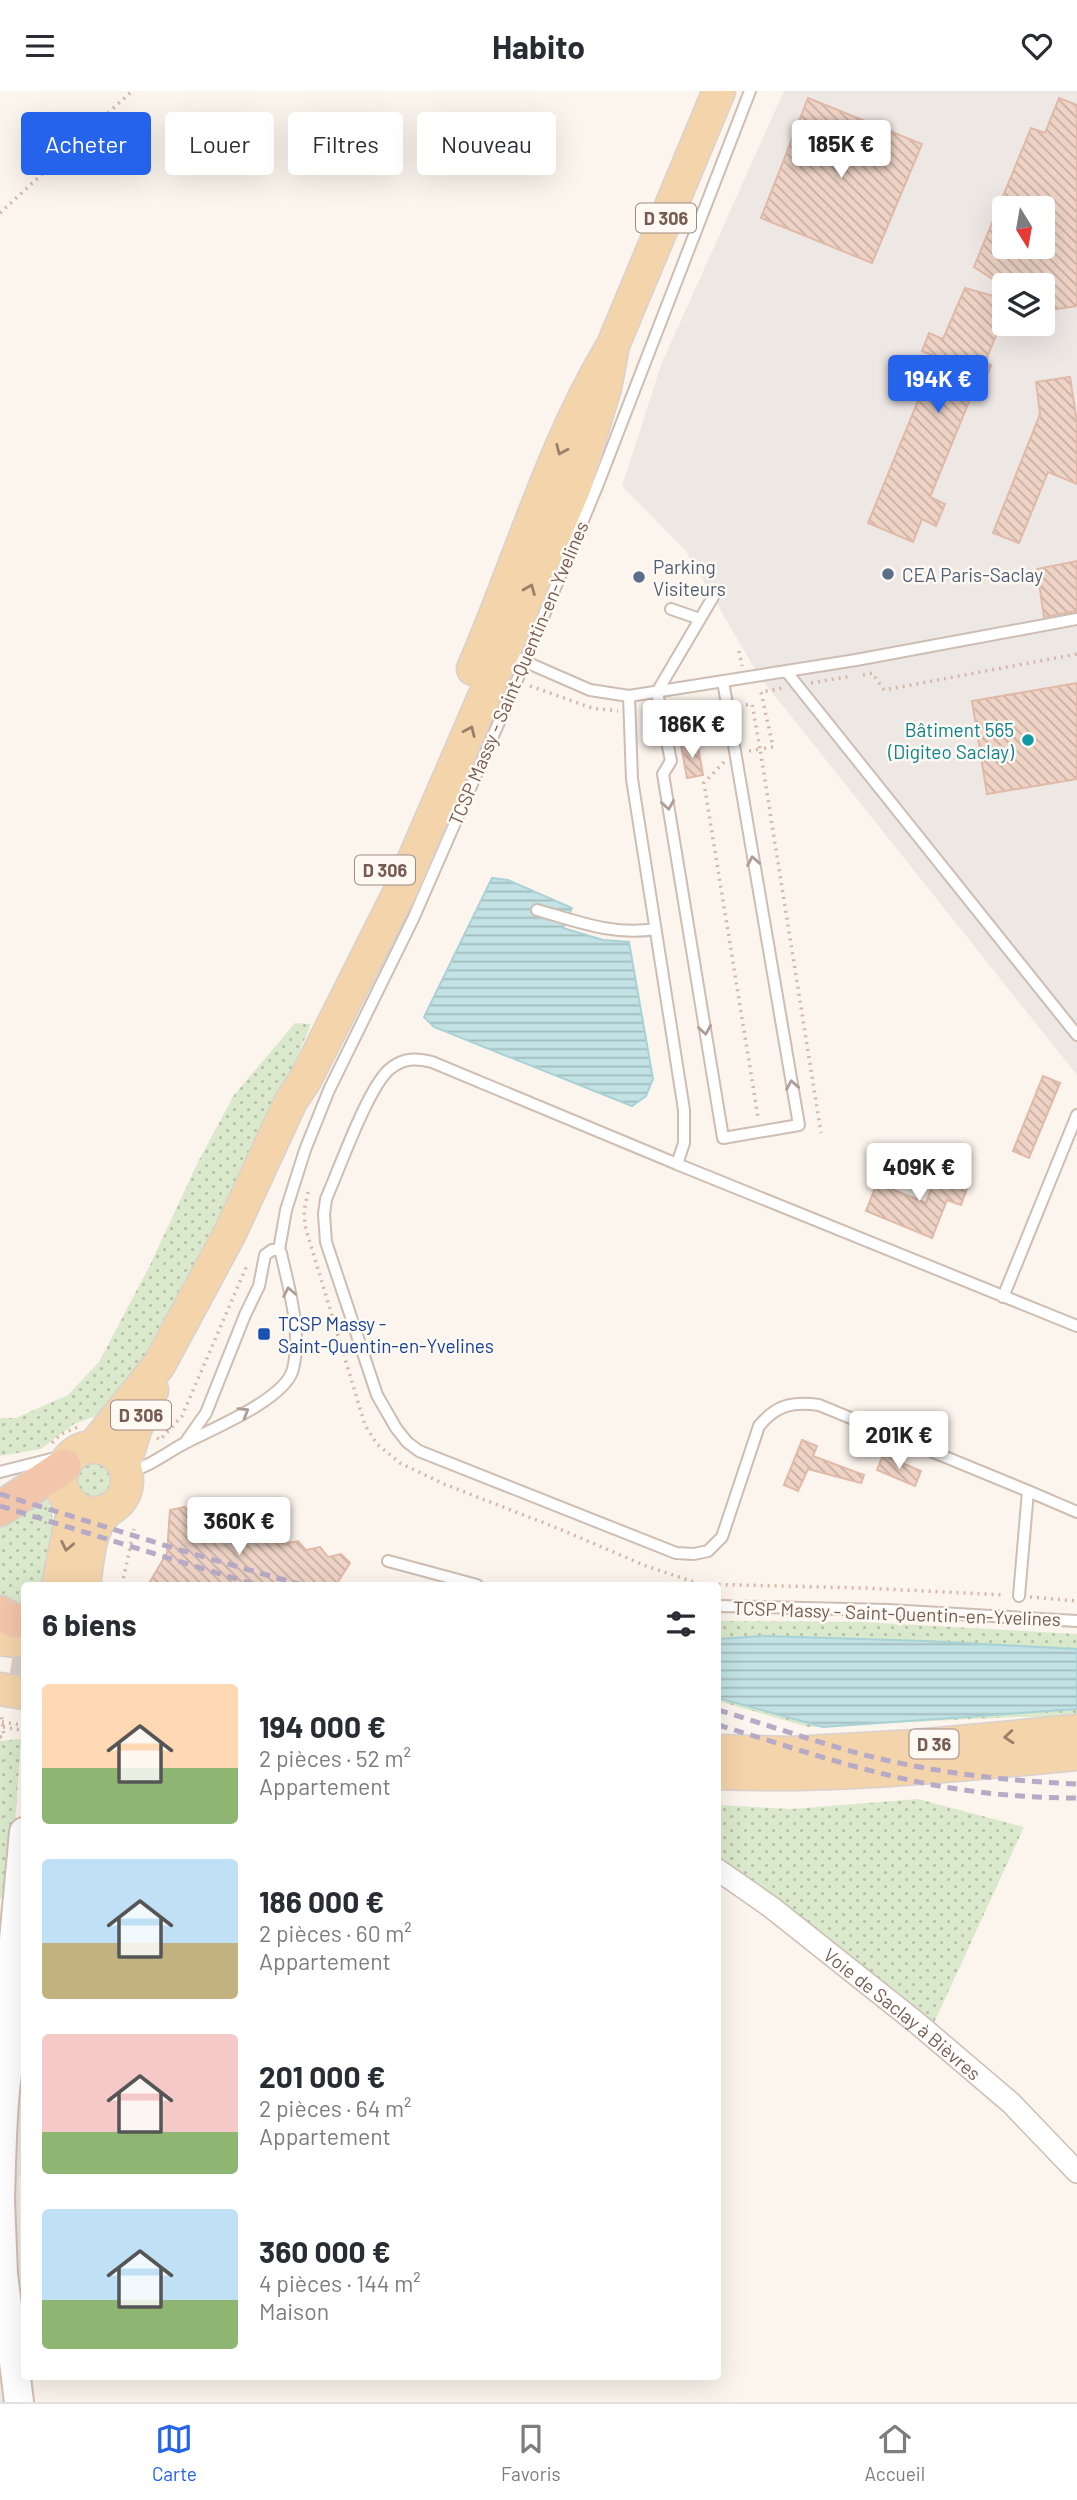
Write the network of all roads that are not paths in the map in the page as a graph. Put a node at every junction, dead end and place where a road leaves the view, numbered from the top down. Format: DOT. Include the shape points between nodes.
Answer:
graph roads {
  1 [pos="719,91"];
  2 [pos="750,91"];
  3 [pos="713,597"];
  4 [pos="671,609"];
  5 [pos="700,619"];
  6 [pos="1077,619"];
  7 [pos="505,652"];
  8 [pos="786,671"];
  9 [pos="723,681"];
  10 [pos="657,692"];
  11 [pos="629,696"];
  12 [pos="537,910"];
  13 [pos="655,929"];
  14 [pos="1077,1035"];
  15 [pos="1077,1115"];
  16 [pos="677,1164"];
  17 [pos="278,1250"];
  18 [pos="1003,1297"];
  19 [pos="1077,1326"];
  20 [pos="159,1365"];
  21 [pos="184,1444"];
  22 [pos="78,1456"];
  23 [pos="125,1469"];
  24 [pos="0,1472"];
  25 [pos="1028,1491"];
  26 [pos="74,1506"];
  27 [pos="0,1509"];
  28 [pos="107,1511"];
  29 [pos="1077,1512"];
  30 [pos="388,1561"];
  31 [pos="59,1582"];
  32 [pos="84,1582"];
  33 [pos="466,1582"];
  34 [pos="1019,1596"];
  35 [pos="721,1606"];
  36 [pos="1077,1621"];
  37 [pos="0,1689"];
  38 [pos="21,1692"];
  39 [pos="1077,1731"];
  40 [pos="721,1737"];
  41 [pos="721,1751"];
  42 [pos="791,1753"];
  43 [pos="1077,1754"];
  44 [pos="892,1771"];
  45 [pos="721,1773"];
  46 [pos="721,1789"];
  47 [pos="721,1872"];
  48 [pos="21,1883"];
  49 [pos="13,1920"];
  50 [pos="12,2018"];
  51 [pos="3,2097"];
  52 [pos="1077,2172"];
  53 [pos="0,2199"];
  54 [pos="2,2273"];
  55 [pos="19,2402"];
  1 -- 7 [label="main road, D 306" via="613,345 591,382 548,478"];
  2 -- 7 [label="lane, TCSP Massy - Saint-Quentin-en-Yvelines" via="598,484"];
  3 -- 5 [label="lane"];
  4 -- 5 [label="lane"];
  5 -- 10 [label="lane"];
  6 -- 8 [label="lane"];
  7 -- 11 [label="lane" via="590,689"];
  7 -- 17 [label="lane, TCSP Massy - Saint-Quentin-en-Yvelines" via="413,919 304,1150"];
  7 -- 20 [label="main road, D 306" via="314,1034 291,1101 230,1233"];
  8 -- 9 [label="lane"];
  8 -- 14 [label="lane"];
  9 -- 10 [label="lane"];
  10 -- 9 [label="lane, one-way" via="671,761 663,774 723,1138 799,1125"];
  10 -- 11 [label="lane"];
  11 -- 13 [label="lane" via="632,779"];
  12 -- 13 [label="lane" via="610,930"];
  13 -- 16 [label="lane" via="684,1110 684,1143"];
  15 -- 18 [label="lane"];
  16 -- 18 [label="lane"];
  16 -- 25 [label="lane" via="432,1062 409,1059 388,1070 373,1091 326,1199 325,1228 377,1395 407,1443 676,1553 708,1551 722,1537 759,1426 768,1415 800,1402 819,1405"];
  17 -- 21 [label="lane" via="265,1255 259,1286 206,1413"];
  21 -- 17 [label="lane, one-way" via="269,1397 293,1370 295,1322"];
  18 -- 19 [label="lane"];
  20 -- 22 [label="main road, D 306"];
  20 -- 23 [label="main road, D 306" via="125,1455"];
  21 -- 23 [label="lane" via="153,1462"];
  22 -- 23 [label="main road" via="110,1450"];
  22 -- 24 [label="lane"];
  22 -- 26 [label="main road" via="62,1475 63,1492"];
  22 -- 27 [label="highway"];
  23 -- 28 [label="main road" via="125,1494"];
  25 -- 29 [label="lane"];
  25 -- 34 [label="lane"];
  26 -- 28 [label="main road" via="90,1513"];
  26 -- 31 [label="main road, one-way"];
  28 -- 32 [label="main road" via="93,1531"];
  30 -- 33 [label="lane"];
  35 -- 36 [label="lane, TCSP Massy - Saint-Quentin-en-Yvelines" via="888,1609"];
  37 -- 38 [label="main road"];
  39 -- 42 [label="main road, D 36, one-way"];
  40 -- 42 [label="main road, D 36"];
  41 -- 42 [label="main road, D 36"];
  43 -- 44 [label="main road, D 36"];
  44 -- 45 [label="main road, D 36"];
  44 -- 46 [label="main road, D 36" via="822,1789"];
  47 -- 52 [label="street, Voie de Saclay à Bièvres" via="917,2023 1011,2103"];
  48 -- 49 [label="main road"];
  49 -- 50 [label="main road" via="8,2005"];
  50 -- 51 [label="main road"];
  51 -- 53 [label="main road"];
  53 -- 54 [label="main road"];
  54 -- 55 [label="main road"];
}
